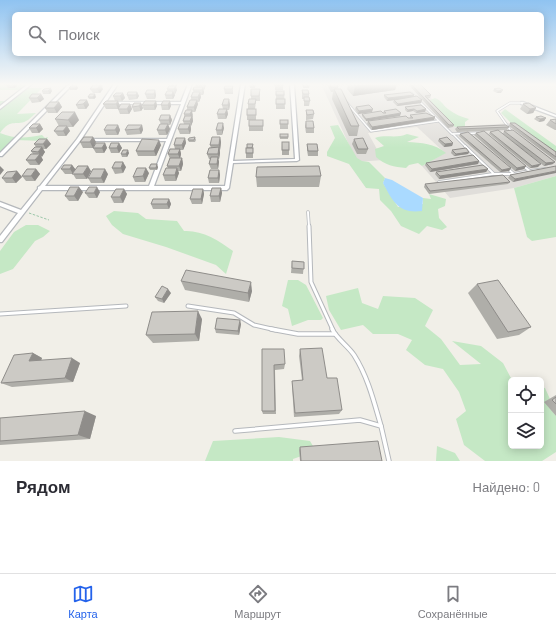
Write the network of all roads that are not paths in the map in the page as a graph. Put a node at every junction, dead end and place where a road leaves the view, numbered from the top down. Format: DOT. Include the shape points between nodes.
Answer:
graph roads {
  1 [pos="49,106"];
  2 [pos="101,106"];
  3 [pos="182,106"];
  4 [pos="240,106"];
  5 [pos="293,106"];
  6 [pos="349,106"];
  7 [pos="423,106"];
  8 [pos="503,106"];
  9 [pos="529,106"];
  10 [pos="556,116"];
  11 [pos="438,121"];
  12 [pos="505,131"];
  13 [pos="484,132"];
  14 [pos="469,133"];
  15 [pos="452,134"];
  16 [pos="475,138"];
  17 [pos="79,140"];
  18 [pos="169,140"];
  19 [pos="0,155"];
  20 [pos="231,162"];
  21 [pos="518,162"];
  22 [pos="503,164"];
  23 [pos="539,164"];
  24 [pos="550,168"];
  25 [pos="545,169"];
  26 [pos="530,171"];
  27 [pos="494,174"];
  28 [pos="514,174"];
  29 [pos="439,182"];
  30 [pos="40,188"];
  31 [pos="151,188"];
  32 [pos="0,204"];
  33 [pos="308,212"];
  34 [pos="22,213"];
  35 [pos="0,240"];
  36 [pos="126,306"];
  37 [pos="188,306"];
  38 [pos="0,314"];
  39 [pos="335,334"];
  40 [pos="380,426"];
  41 [pos="235,431"];
  42 [pos="388,461"];
  1 -- 19 [label="street"];
  2 -- 17 [label="street"];
  3 -- 18 [label="street"];
  4 -- 20 [label="street"];
  5 -- 20 [label="street" via="297,160"];
  6 -- 11 [label="lane" via="370,132"];
  7 -- 11 [label="lane"];
  8 -- 12 [label="lane" via="497,111 512,131"];
  9 -- 10 [label="street"];
  11 -- 15 [label="lane"];
  13 -- 14 [label="lane"];
  14 -- 15 [label="lane"];
  14 -- 16 [label="lane"];
  15 -- 27 [label="lane"];
  17 -- 18 [label="street"];
  17 -- 30 [label="street"];
  18 -- 31 [label="street"];
  20 -- 31 [label="street" via="227,188"];
  21 -- 26 [label="lane"];
  22 -- 28 [label="lane"];
  23 -- 25 [label="lane"];
  24 -- 25 [label="lane"];
  25 -- 26 [label="lane"];
  26 -- 28 [label="lane"];
  27 -- 28 [label="lane"];
  27 -- 29 [label="lane"];
  30 -- 31 [label="street"];
  30 -- 34 [label="street"];
  32 -- 34 [label="street"];
  33 -- 39 [label="lane" via="311,282"];
  34 -- 35 [label="street"];
  36 -- 38 [label="lane"];
  37 -- 39 [label="lane" via="234,313 254,325 298,334"];
  39 -- 40 [label="lane" via="354,355 368,382"];
  40 -- 41 [label="lane" via="360,420"];
  40 -- 42 [label="lane"];
}
